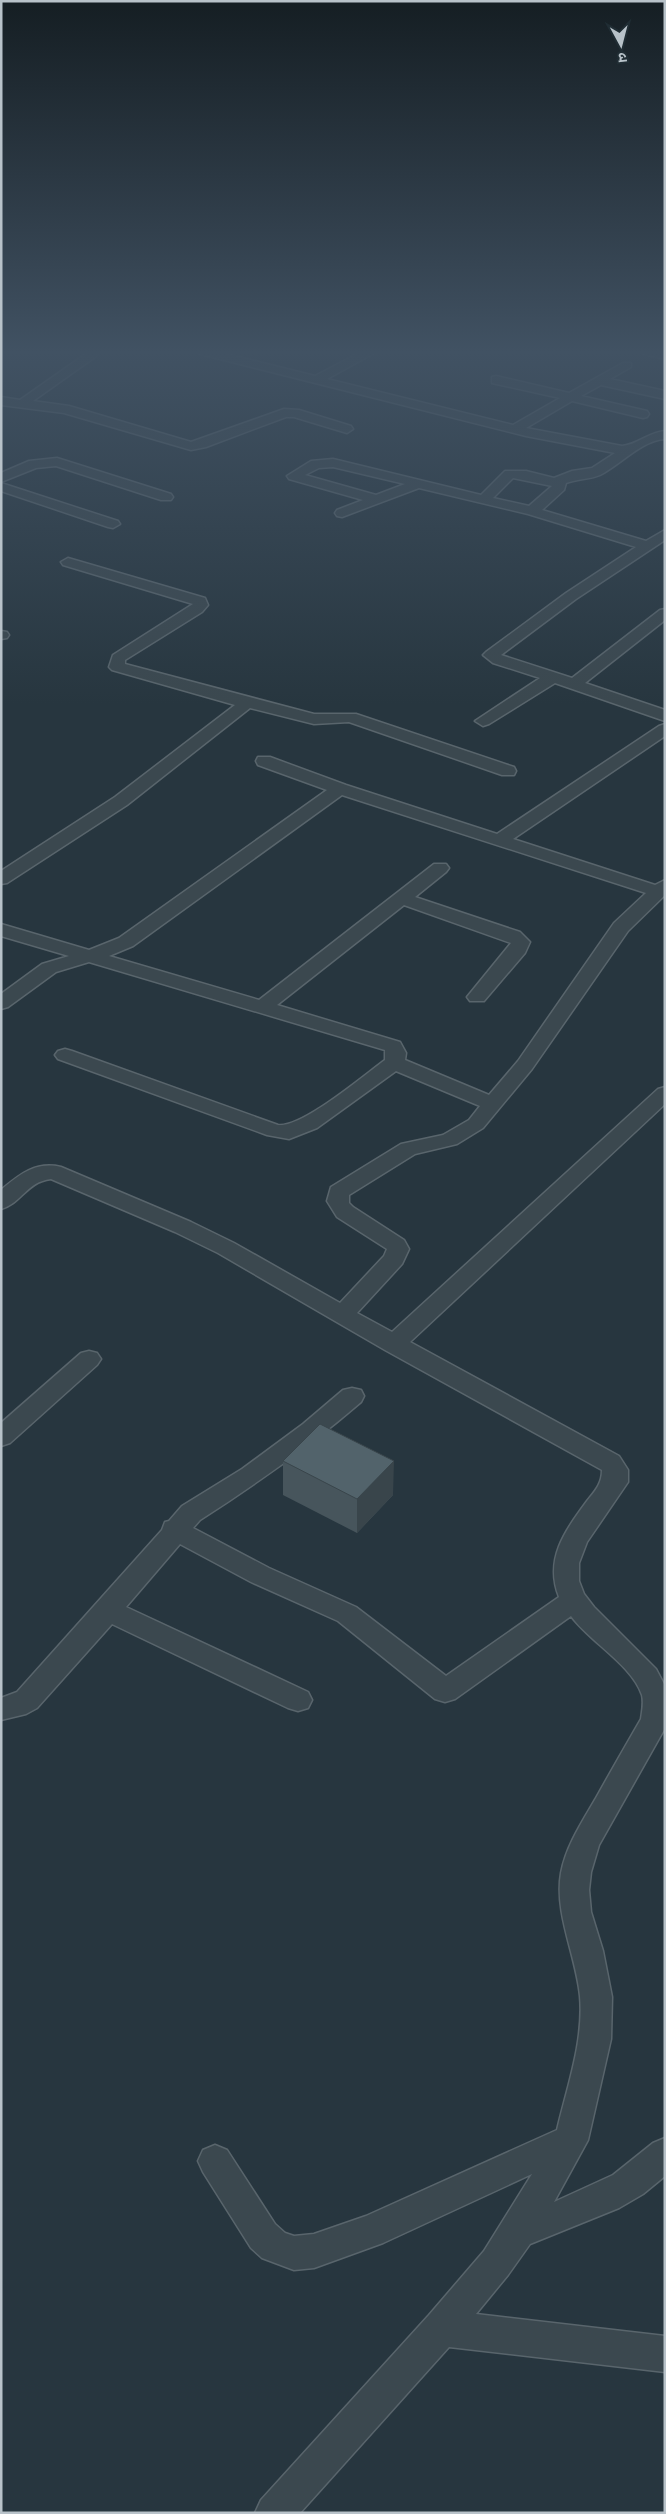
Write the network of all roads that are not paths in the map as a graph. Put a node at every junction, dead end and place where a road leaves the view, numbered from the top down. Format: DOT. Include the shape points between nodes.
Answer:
graph roads {
  1 [pos="21,469"];
  2 [pos="80,469"];
  3 [pos="306,469"];
  4 [pos="354,469"];
  5 [pos="599,469"];
  6 [pos="1,478"];
  7 [pos="556,482"];
  8 [pos="416,484"];
  9 [pos="1,487"];
  10 [pos="166,497"];
  11 [pos="374,499"];
  12 [pos="483,500"];
  13 [pos="532,511"];
  14 [pos="342,513"];
  15 [pos="113,524"];
  16 [pos="665,534"];
  17 [pos="646,545"];
  18 [pos="68,562"];
  19 [pos="665,613"];
  20 [pos="552,678"];
  21 [pos="574,684"];
  22 [pos="247,703"];
  23 [pos="665,716"];
  24 [pos="483,721"];
  25 [pos="665,729"];
  26 [pos="264,761"];
  27 [pos="508,771"];
  28 [pos="340,789"];
  29 [pos="498,841"];
  30 [pos="440,868"];
  31 [pos="1,879"];
  32 [pos="661,888"];
  33 [pos="400,898"];
  34 [pos="1,930"];
  35 [pos="88,957"];
  36 [pos="477,997"];
  37 [pos="1,1003"];
  38 [pos="263,1007"];
  39 [pos="65,1055"];
  40 [pos="394,1063"];
  41 [pos="665,1093"];
  42 [pos="493,1104"];
  43 [pos="1,1202"];
  44 [pos="342,1315"];
  45 [pos="393,1344"];
  46 [pos="89,1359"];
  47 [pos="352,1396"];
  48 [pos="1,1437"];
  49 [pos="174,1529"];
  50 [pos="573,1601"];
  51 [pos="108,1610"];
  52 [pos="654,1675"];
  53 [pos="298,1700"];
  54 [pos="1,1709"];
  55 [pos="571,2140"];
  56 [pos="665,2154"];
  57 [pos="215,2162"];
  58 [pos="518,2232"];
  59 [pos="442,2328"];
  60 [pos="665,2354"];
  61 [pos="274,2513"];
  1 -- 6 [label="street"];
  2 -- 10 [label="street"];
  3 -- 11 [label="street" via="294,476"];
  4 -- 8 [label="street"];
  5 -- 7 [label="street"];
  7 -- 12 [label="street" via="510,474"];
  7 -- 13 [label="street" via="559,487"];
  8 -- 11 [label="street" via="391,496"];
  8 -- 12 [label="street"];
  9 -- 15 [label="street"];
  11 -- 14 [label="street"];
  12 -- 13 [label="street"];
  13 -- 17 [label="street"];
  16 -- 17 [label="street"];
  17 -- 20 [label="street" via="491,655"];
  18 -- 22 [label="street" via="200,601 197,609 118,658 117,667"];
  19 -- 21 [label="street"];
  20 -- 21 [label="street"];
  20 -- 24 [label="street"];
  21 -- 23 [label="street"];
  22 -- 27 [label="street" via="314,719 350,717"];
  22 -- 31 [label="street" via="121,801"];
  25 -- 29 [label="street"];
  26 -- 28 [label="street"];
  28 -- 29 [label="street"];
  28 -- 35 [label="street" via="126,942"];
  29 -- 32 [label="street"];
  30 -- 33 [label="street"];
  32 -- 42 [label="street" via="621,926 526,1065"];
  33 -- 36 [label="street" via="513,936 521,942 518,950"];
  33 -- 38 [label="street"];
  34 -- 35 [label="street"];
  35 -- 37 [label="street" via="49,968"];
  35 -- 38 [label="street"];
  38 -- 40 [label="street" via="392,1046 397,1051"];
  39 -- 40 [label="street" via="274,1132 289,1133 310,1124"];
  40 -- 42 [label="street"];
  41 -- 45 [label="street"];
  42 -- 44 [label="street" via="476,1124 457,1137 408,1149 339,1192 338,1205 345,1212 398,1249 394,1259"];
  43 -- 44 [label="street" via="32,1175 53,1172 183,1226"];
  44 -- 45 [label="street"];
  45 -- 50 [label="street" via="610,1462 616,1482 571,1548 565,1565"];
  46 -- 48 [label="street"];
  47 -- 49 [label="street" via="312,1430 251,1475 196,1509"];
  49 -- 50 [label="street" via="260,1575 347,1614 445,1691"];
  49 -- 51 [label="street"];
  50 -- 52 [label="street" via="581,1613"];
  51 -- 53 [label="street"];
  51 -- 54 [label="street" via="27,1700"];
  52 -- 55 [label="street" via="655,1720 585,1843 576,1872 576,1912 588,1951 596,1997 595,2039"];
  55 -- 57 [label="street" via="371,2231 314,2251 294,2253 274,2246 263,2236"];
  55 -- 58 [label="street"];
  56 -- 58 [label="street" via="619,2190"];
  58 -- 59 [label="street"];
  59 -- 60 [label="street"];
  59 -- 61 [label="street"];
}
